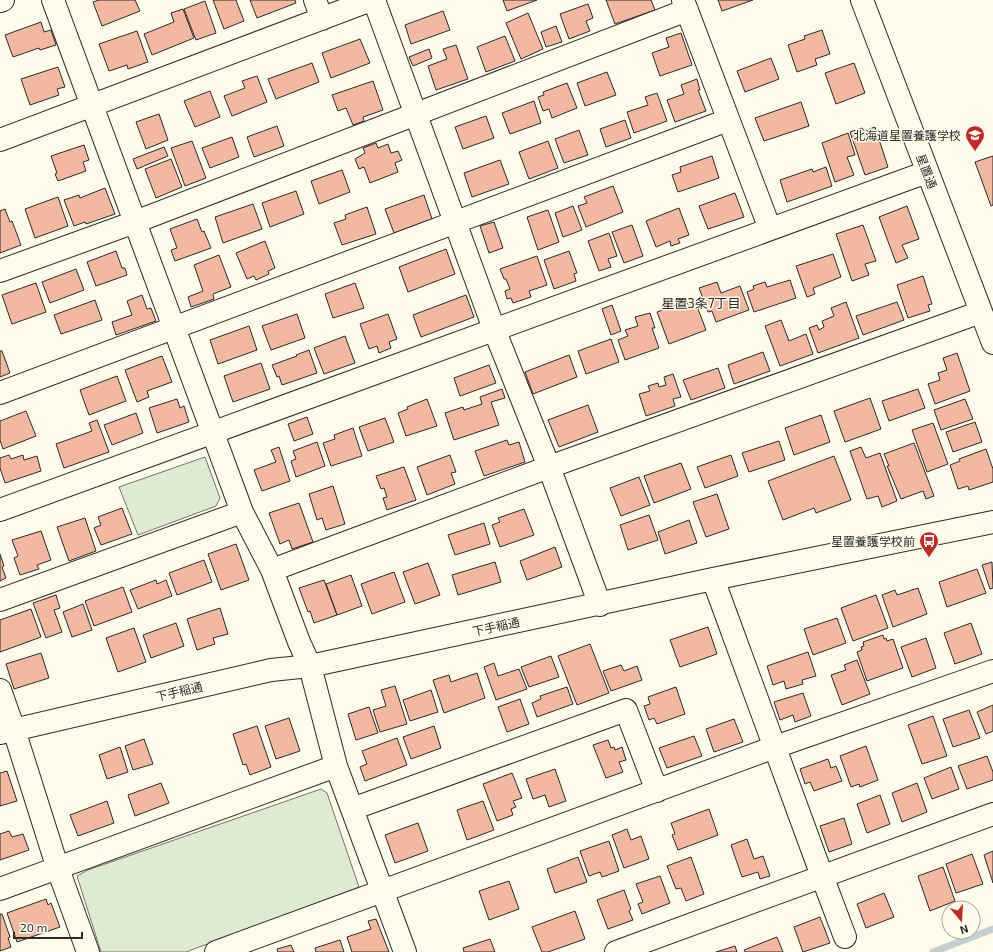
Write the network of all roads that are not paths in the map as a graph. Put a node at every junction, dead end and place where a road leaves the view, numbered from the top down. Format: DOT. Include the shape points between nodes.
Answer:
graph roads {
  1 [pos="3,0"];
  2 [pos="53,0"];
  3 [pos="372,0"];
  4 [pos="862,0"];
  5 [pos="0,1"];
  6 [pos="685,5"];
  7 [pos="318,9"];
  8 [pos="92,106"];
  9 [pos="415,114"];
  10 [pos="728,120"];
  11 [pos="0,140"];
  12 [pos="927,172"];
  13 [pos="135,222"];
  14 [pos="456,222"];
  15 [pos="770,229"];
  16 [pos="0,271"];
  17 [pos="981,312"];
  18 [pos="174,329"];
  19 [pos="494,329"];
  20 [pos="993,343"];
  21 [pos="0,393"];
  22 [pos="212,431"];
  23 [pos="549,467"];
  24 [pos="0,510"];
  25 [pos="242,512"];
  26 [pos="993,522"];
  27 [pos="272,570"];
  28 [pos="713,579"];
  29 [pos="0,600"];
  30 [pos="600,604"];
  31 [pos="310,666"];
  32 [pos="993,671"];
  33 [pos="0,690"];
  34 [pos="7,731"];
  35 [pos="775,748"];
  36 [pos="336,766"];
  37 [pos="656,791"];
  38 [pos="352,809"];
  39 [pos="993,814"];
  40 [pos="58,869"];
  41 [pos="822,876"];
  42 [pos="0,890"];
  43 [pos="382,891"];
  44 [pos="845,937"];
  45 [pos="88,952"];
  46 [pos="216,952"];
  47 [pos="405,952"];
  48 [pos="616,952"];
  1 -- 5 [label="street"];
  2 -- 8 [label="street"];
  3 -- 7 [label="street"];
  3 -- 9 [label="street"];
  4 -- 12 [label="street, 星置通"];
  6 -- 9 [label="street"];
  6 -- 10 [label="street"];
  7 -- 8 [label="street"];
  8 -- 11 [label="street"];
  8 -- 13 [label="street"];
  9 -- 13 [label="street"];
  9 -- 14 [label="street"];
  10 -- 14 [label="street"];
  10 -- 15 [label="street"];
  12 -- 15 [label="street"];
  12 -- 17 [label="street, 星置通"];
  13 -- 16 [label="street"];
  13 -- 18 [label="street"];
  14 -- 18 [label="street"];
  14 -- 19 [label="street"];
  15 -- 19 [label="street"];
  17 -- 20 [label="street, 星置通"];
  17 -- 23 [label="street"];
  18 -- 21 [label="street"];
  18 -- 22 [label="street"];
  19 -- 22 [label="street"];
  19 -- 23 [label="street"];
  22 -- 24 [label="street"];
  22 -- 25 [label="street"];
  23 -- 27 [label="street"];
  23 -- 30 [label="street"];
  25 -- 27 [label="street"];
  25 -- 29 [label="street"];
  26 -- 28 [label="street, 下手稲通"];
  27 -- 31 [label="street"];
  28 -- 30 [label="street, 下手稲通"];
  28 -- 35 [label="street"];
  30 -- 31 [label="street, 下手稲通"];
  31 -- 34 [label="street, 下手稲通" via="271,670"];
  31 -- 36 [label="street"];
  32 -- 35 [label="street"];
  33 -- 34 [label="street"];
  34 -- 40 [label="street"];
  35 -- 37 [label="street"];
  35 -- 41 [label="street"];
  36 -- 38 [label="street"];
  36 -- 40 [label="street"];
  37 -- 38 [label="street" via="626,710"];
  37 -- 43 [label="street"];
  38 -- 43 [label="street"];
  39 -- 41 [label="street"];
  40 -- 42 [label="street"];
  40 -- 45 [label="street"];
  41 -- 44 [label="street"];
  41 -- 48 [label="street"];
  43 -- 46 [label="street"];
  43 -- 47 [label="street"];
}
